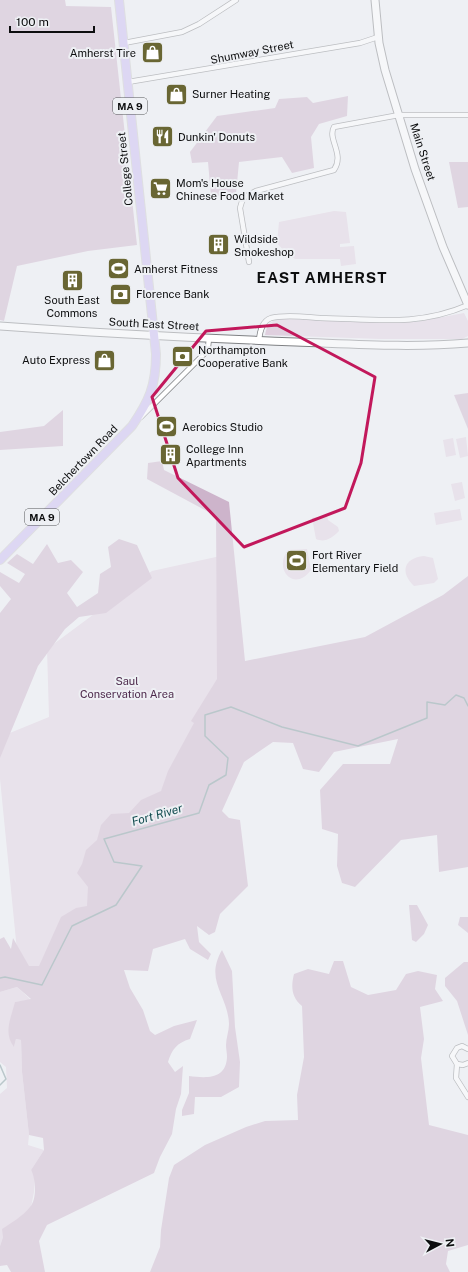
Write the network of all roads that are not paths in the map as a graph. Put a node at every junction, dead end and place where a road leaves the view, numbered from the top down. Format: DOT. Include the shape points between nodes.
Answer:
graph roads {
  1 [pos="119,0"];
  2 [pos="236,0"];
  3 [pos="375,0"];
  4 [pos="378,37"];
  5 [pos="124,43"];
  6 [pos="128,82"];
  7 [pos="399,115"];
  8 [pos="468,115"];
  9 [pos="249,262"];
  10 [pos="468,305"];
  11 [pos="0,326"];
  12 [pos="153,336"];
  13 [pos="209,338"];
  14 [pos="259,340"];
  15 [pos="468,343"];
  16 [pos="132,426"];
  17 [pos="0,560"];
  18 [pos="468,1049"];
  19 [pos="468,1063"];
  20 [pos="457,1064"];
  21 [pos="468,1097"];
  1 -- 5 [label="highway, College Street / MA 9"];
  2 -- 5 [label="street" via="180,33"];
  3 -- 4 [label="main road, Main Street"];
  4 -- 6 [label="street, Shumway Street" via="360,43"];
  4 -- 7 [label="main road, Main Street"];
  5 -- 6 [label="highway, College Street / MA 9"];
  6 -- 12 [label="highway, College Street / MA 9"];
  7 -- 8 [label="street"];
  7 -- 9 [label="street" via="334,127 332,135 338,160 334,170 256,191 243,198 240,208"];
  7 -- 10 [label="main road, Main Street" via="443,247"];
  10 -- 14 [label="street" via="443,315 412,320 271,318 264,322"];
  11 -- 12 [label="main road, South East Street"];
  12 -- 13 [label="main road, South East Street"];
  12 -- 16 [label="highway, Belchertown Road / MA 9" via="156,372 154,386 147,403"];
  13 -- 14 [label="main road, South East Street"];
  13 -- 16 [label="street, Belchertown Road" via="208,348 194,365"];
  14 -- 15 [label="main road, South East Street" via="421,345"];
  16 -- 17 [label="highway, Belchertown Road / MA 9"];
  18 -- 20 [label="street" via="459,1047 454,1050 452,1056"];
  19 -- 20 [label="street"];
  20 -- 21 [label="street" via="456,1078"];
}
